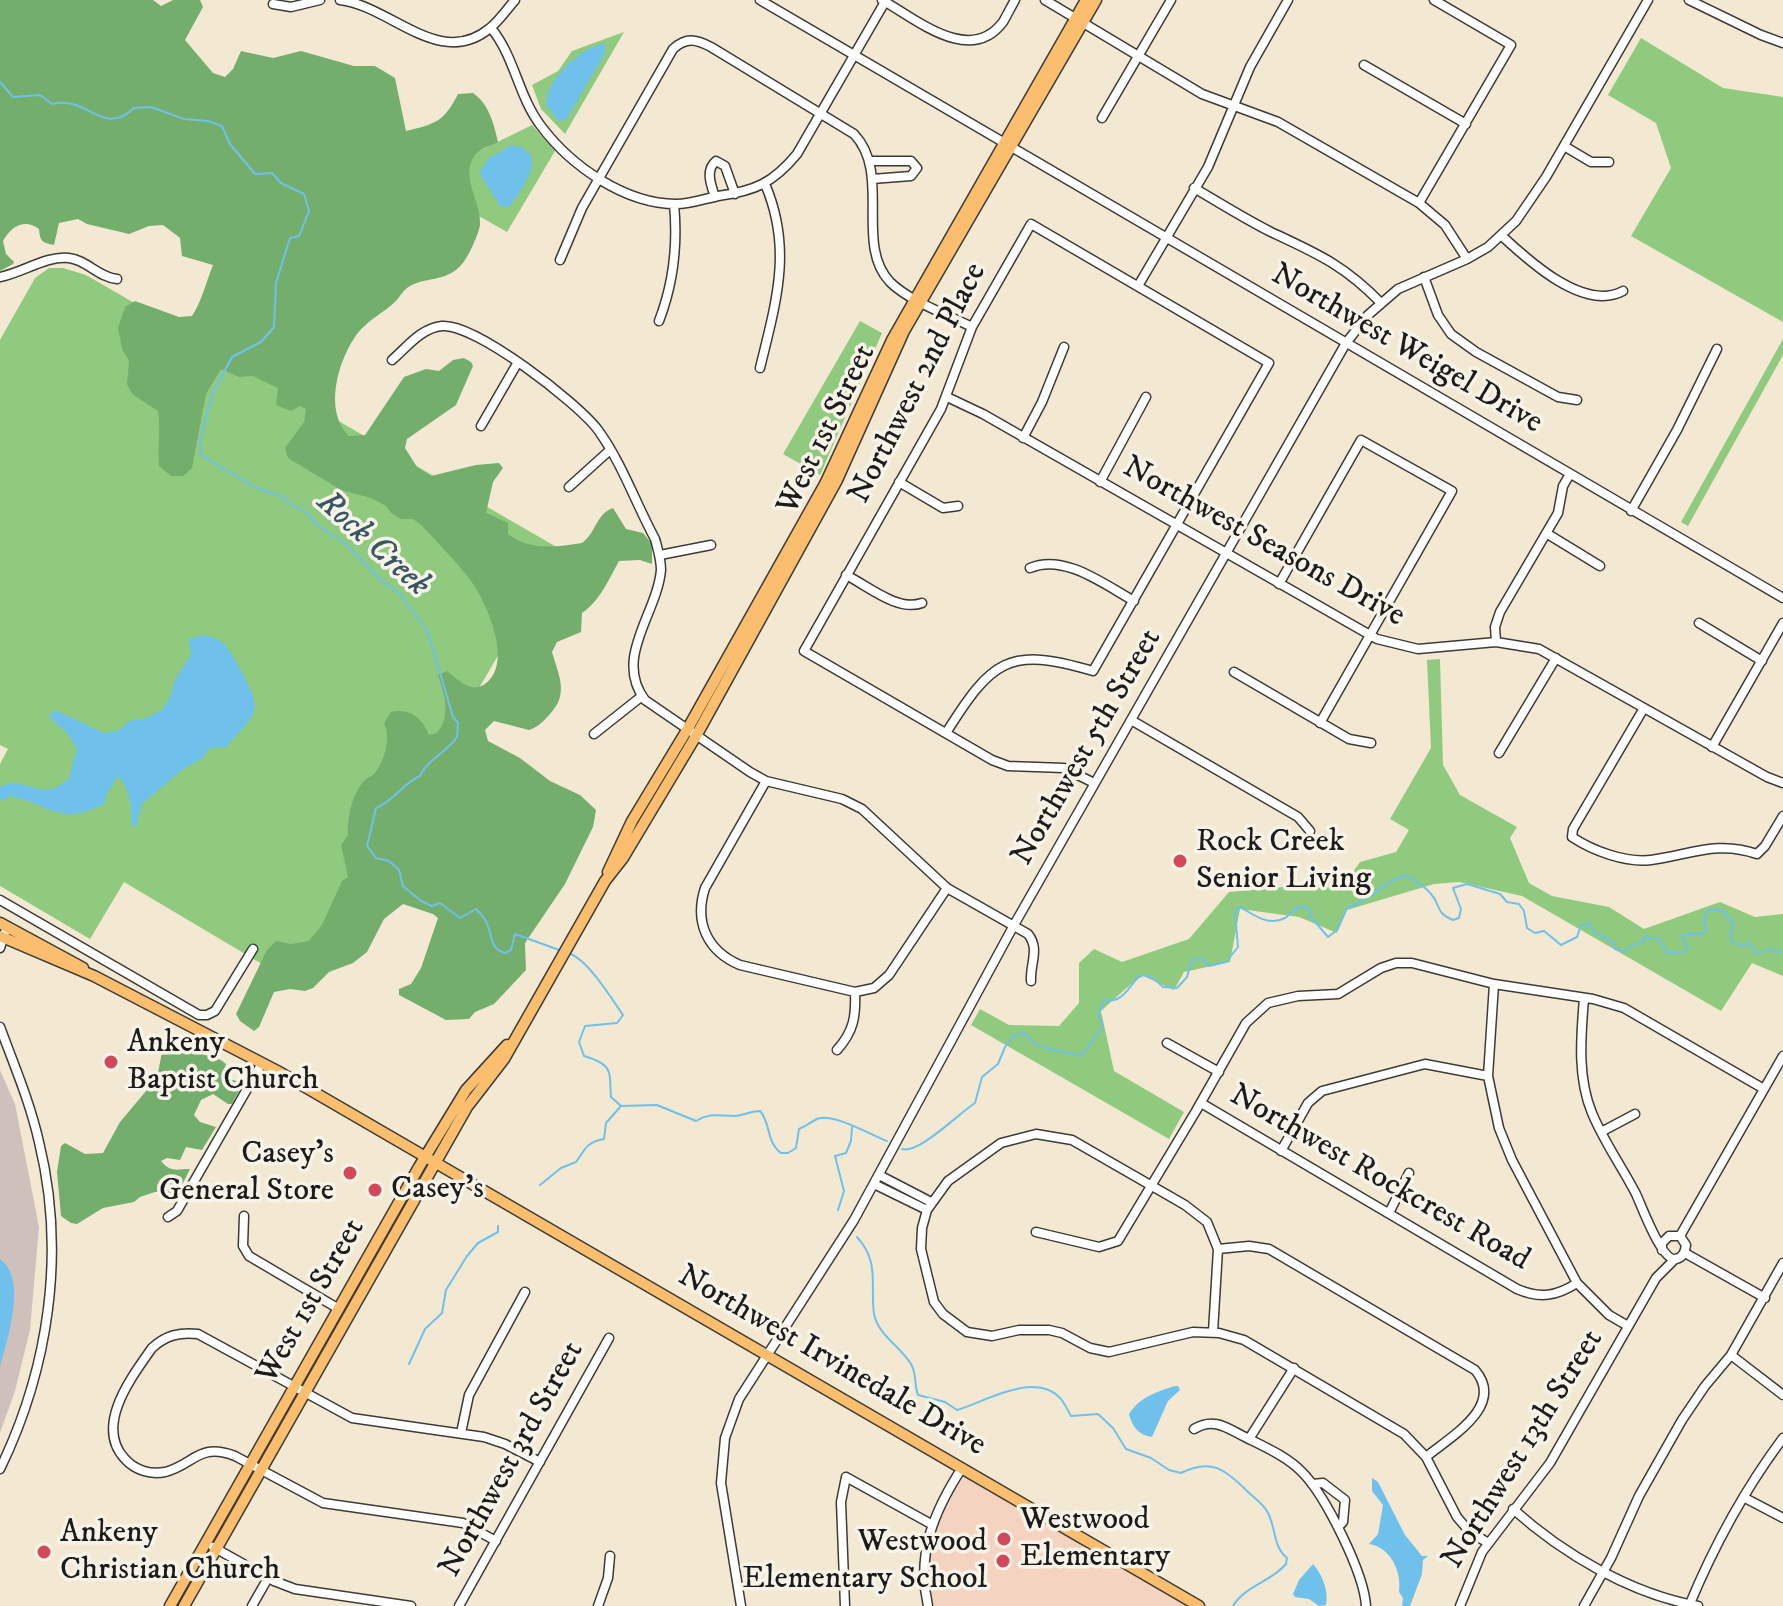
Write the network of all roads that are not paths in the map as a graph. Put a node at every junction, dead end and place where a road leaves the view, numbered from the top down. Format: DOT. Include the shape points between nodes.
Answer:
graph roads {
  1 [pos="320,0"];
  2 [pos="340,0"];
  3 [pos="515,0"];
  4 [pos="760,0"];
  5 [pos="1015,0"];
  6 [pos="1045,0"];
  7 [pos="1086,0"];
  8 [pos="1096,0"];
  9 [pos="1171,0"];
  10 [pos="1288,0"];
  11 [pos="1434,0"];
  12 [pos="1648,0"];
  13 [pos="1689,0"];
  14 [pos="884,1"];
  15 [pos="273,4"];
  16 [pos="1080,20"];
  17 [pos="491,28"];
  18 [pos="1783,43"];
  19 [pos="1139,55"];
  20 [pos="854,56"];
  21 [pos="1364,65"];
  22 [pos="1233,106"];
  23 [pos="822,112"];
  24 [pos="1102,118"];
  25 [pos="1466,124"];
  26 [pos="1008,145"];
  27 [pos="1564,146"];
  28 [pos="870,161"];
  29 [pos="1609,162"];
  30 [pos="599,178"];
  31 [pos="872,179"];
  32 [pos="765,184"];
  33 [pos="1194,188"];
  34 [pos="735,194"];
  35 [pos="715,197"];
  36 [pos="1419,203"];
  37 [pos="674,204"];
  38 [pos="1502,236"];
  39 [pos="1166,237"];
  40 [pos="1467,259"];
  41 [pos="560,260"];
  42 [pos="0,277"];
  43 [pos="1424,277"];
  44 [pos="117,279"];
  45 [pos="1138,286"];
  46 [pos="1623,291"];
  47 [pos="919,300"];
  48 [pos="1381,303"];
  49 [pos="659,321"];
  50 [pos="972,327"];
  51 [pos="1346,343"];
  52 [pos="1064,347"];
  53 [pos="1717,349"];
  54 [pos="392,360"];
  55 [pos="518,362"];
  56 [pos="760,368"];
  57 [pos="947,397"];
  58 [pos="1146,397"];
  59 [pos="1577,400"];
  60 [pos="481,426"];
  61 [pos="1023,438"];
  62 [pos="610,450"];
  63 [pos="1570,474"];
  64 [pos="899,482"];
  65 [pos="1100,482"];
  66 [pos="569,487"];
  67 [pos="958,506"];
  68 [pos="1631,511"];
  69 [pos="1177,525"];
  70 [pos="1546,533"];
  71 [pos="711,545"];
  72 [pos="1225,553"];
  73 [pos="660,555"];
  74 [pos="1600,566"];
  75 [pos="1030,568"];
  76 [pos="846,575"];
  77 [pos="1279,584"];
  78 [pos="1783,598"];
  79 [pos="1134,601"];
  80 [pos="922,603"];
  81 [pos="1699,623"];
  82 [pos="1783,623"];
  83 [pos="1370,635"];
  84 [pos="1496,642"];
  85 [pos="1556,658"];
  86 [pos="1762,661"];
  87 [pos="1234,672"];
  88 [pos="642,696"];
  89 [pos="1644,708"];
  90 [pos="1131,720"];
  91 [pos="1320,723"];
  92 [pos="692,733"];
  93 [pos="946,733"];
  94 [pos="594,734"];
  95 [pos="1371,743"];
  96 [pos="1712,747"];
  97 [pos="1499,753"];
  98 [pos="766,781"];
  99 [pos="1094,783"];
  100 [pos="1783,783"];
  101 [pos="1783,816"];
  102 [pos="1310,831"];
  103 [pos="947,888"];
  104 [pos="0,900"];
  105 [pos="1014,925"];
  106 [pos="2,934"];
  107 [pos="253,949"];
  108 [pos="1031,981"];
  109 [pos="1494,984"];
  110 [pos="855,992"];
  111 [pos="1584,998"];
  112 [pos="0,1027"];
  113 [pos="517,1036"];
  114 [pos="1167,1043"];
  115 [pos="837,1050"];
  116 [pos="1783,1056"];
  117 [pos="262,1063"];
  118 [pos="1219,1072"];
  119 [pos="1488,1076"];
  120 [pos="1764,1089"];
  121 [pos="1201,1103"];
  122 [pos="1635,1114"];
  123 [pos="1601,1132"];
  124 [pos="1281,1151"];
  125 [pos="426,1156"];
  126 [pos="437,1163"];
  127 [pos="1409,1173"];
  128 [pos="879,1175"];
  129 [pos="874,1184"];
  130 [pos="1152,1186"];
  131 [pos="929,1206"];
  132 [pos="1389,1213"];
  133 [pos="244,1216"];
  134 [pos="168,1217"];
  135 [pos="1649,1222"];
  136 [pos="1036,1232"];
  137 [pos="1669,1236"];
  138 [pos="1680,1236"];
  139 [pos="1218,1249"];
  140 [pos="1663,1251"];
  141 [pos="1685,1253"];
  142 [pos="1675,1259"];
  143 [pos="1783,1263"];
  144 [pos="1656,1278"];
  145 [pos="1577,1283"];
  146 [pos="525,1292"];
  147 [pos="1765,1298"];
  148 [pos="339,1309"];
  149 [pos="1628,1326"];
  150 [pos="1213,1332"];
  151 [pos="609,1338"];
  152 [pos="767,1354"];
  153 [pos="1731,1355"];
  154 [pos="1294,1368"];
  155 [pos="294,1387"];
  156 [pos="304,1393"];
  157 [pos="1783,1395"];
  158 [pos="1194,1429"];
  159 [pos="461,1433"];
  160 [pos="1783,1438"];
  161 [pos="1249,1439"];
  162 [pos="1426,1457"];
  163 [pos="540,1462"];
  164 [pos="250,1464"];
  165 [pos="962,1468"];
  166 [pos="0,1469"];
  167 [pos="261,1470"];
  168 [pos="1312,1484"];
  169 [pos="1745,1498"];
  170 [pos="1513,1509"];
  171 [pos="1783,1518"];
  172 [pos="931,1524"];
  173 [pos="1338,1527"];
  174 [pos="496,1541"];
  175 [pos="205,1543"];
  176 [pos="1488,1543"];
  177 [pos="216,1549"];
  178 [pos="610,1556"];
  179 [pos="1604,1571"];
  180 [pos="268,1578"];
  181 [pos="1692,1605"];
  182 [pos="170,1606"];
  183 [pos="184,1606"];
  184 [pos="252,1606"];
  185 [pos="411,1606"];
  186 [pos="459,1606"];
  187 [pos="598,1606"];
  188 [pos="741,1606"];
  189 [pos="845,1606"];
  190 [pos="928,1606"];
  191 [pos="1199,1606"];
  192 [pos="1366,1606"];
  193 [pos="1460,1606"];
  194 [pos="1584,1606"];
  1 -- 15 [label="street" via="291,7"];
  2 -- 17 [label="street" via="380,9 428,40 453,44"];
  3 -- 17 [label="street"];
  4 -- 20 [label="street, Northwest Weigel Drive"];
  5 -- 14 [label="street" via="997,28 959,42"];
  6 -- 16 [label="street"];
  7 -- 16 [label="main road, West 1st Street"];
  8 -- 16 [label="main road, West 1st Street"];
  9 -- 19 [label="street"];
  10 -- 22 [label="street"];
  11 -- 25 [label="street" via="1511,45"];
  12 -- 27 [label="street, Northwest 5th Street"];
  13 -- 18 [label="street"];
  14 -- 20 [label="street"];
  16 -- 19 [label="street"];
  16 -- 26 [label="main road, West 1st Street"];
  17 -- 30 [label="street" via="541,126"];
  19 -- 22 [label="street" via="1202,94"];
  19 -- 24 [label="street"];
  20 -- 23 [label="street"];
  20 -- 26 [label="street, Northwest Weigel Drive"];
  21 -- 25 [label="street"];
  22 -- 33 [label="street"];
  22 -- 36 [label="street" via="1291,129"];
  23 -- 28 [label="street" via="854,134"];
  23 -- 30 [label="street" via="711,47 681,41"];
  23 -- 32 [label="street" via="797,154"];
  25 -- 36 [label="street"];
  26 -- 39 [label="street, Northwest Weigel Drive"];
  26 -- 47 [label="main road, West 1st Street"];
  27 -- 29 [label="street" via="1591,162"];
  27 -- 38 [label="street, Northwest 5th Street" via="1527,207"];
  28 -- 31 [label="street"];
  28 -- 31 [label="street" via="911,161 917,168 911,176"];
  30 -- 37 [label="street" via="633,197"];
  30 -- 41 [label="street"];
  31 -- 47 [label="street" via="877,256 891,282"];
  32 -- 34 [label="street"];
  32 -- 56 [label="street" via="777,211 781,241"];
  33 -- 39 [label="street"];
  33 -- 48 [label="street" via="1326,257"];
  34 -- 35 [label="street"];
  34 -- 35 [label="street" via="725,166 716,161 709,173"];
  35 -- 37 [label="street"];
  36 -- 40 [label="street" via="1445,225"];
  37 -- 49 [label="street" via="673,279"];
  38 -- 40 [label="street, Northwest 5th Street"];
  38 -- 46 [label="street" via="1565,284 1596,296"];
  39 -- 45 [label="street"];
  39 -- 51 [label="street, Northwest Weigel Drive"];
  40 -- 43 [label="street, Northwest 5th Street"];
  42 -- 44 [label="street" via="67,258"];
  43 -- 48 [label="street, Northwest 5th Street"];
  43 -- 59 [label="street" via="1451,334 1558,397"];
  45 -- 50 [label="street, Northwest 2nd Place" via="1031,224"];
  45 -- 69 [label="street" via="1269,363"];
  47 -- 50 [label="street"];
  47 -- 92 [label="main road, West 1st Street" via="846,464"];
  48 -- 51 [label="street, Northwest 5th Street"];
  50 -- 57 [label="street, Northwest 2nd Place"];
  51 -- 63 [label="street, Northwest Weigel Drive"];
  51 -- 72 [label="street, Northwest 5th Street"];
  52 -- 61 [label="street"];
  53 -- 68 [label="street"];
  54 -- 55 [label="street" via="421,333 444,326 465,330"];
  55 -- 60 [label="street"];
  55 -- 62 [label="street" via="590,420"];
  57 -- 61 [label="street, Northwest Seasons Drive"];
  57 -- 64 [label="street, Northwest 2nd Place"];
  58 -- 65 [label="street"];
  61 -- 65 [label="street, Northwest Seasons Drive"];
  62 -- 66 [label="street"];
  62 -- 73 [label="street"];
  63 -- 68 [label="street, Northwest Weigel Drive"];
  63 -- 70 [label="street"];
  64 -- 67 [label="street" via="943,508"];
  64 -- 76 [label="street, Northwest 2nd Place"];
  65 -- 69 [label="street, Northwest Seasons Drive"];
  68 -- 78 [label="street, Northwest Weigel Drive"];
  69 -- 72 [label="street, Northwest Seasons Drive"];
  69 -- 79 [label="street"];
  70 -- 74 [label="street"];
  70 -- 84 [label="street" via="1500,612"];
  71 -- 73 [label="street"];
  72 -- 77 [label="street, Northwest Seasons Drive"];
  72 -- 90 [label="street, Northwest 5th Street"];
  73 -- 88 [label="street" via="659,580 632,663"];
  75 -- 79 [label="street" via="1048,564 1077,571"];
  76 -- 80 [label="street" via="899,604"];
  76 -- 93 [label="street, Northwest 2nd Place" via="804,651"];
  77 -- 83 [label="street, Northwest Seasons Drive"];
  77 -- 83 [label="street" via="1361,440 1452,491"];
  79 -- 93 [label="street" via="1093,671 1044,658 1012,662 980,683"];
  81 -- 86 [label="street"];
  82 -- 86 [label="street"];
  83 -- 84 [label="street, Northwest Seasons Drive" via="1418,649"];
  83 -- 91 [label="street"];
  84 -- 85 [label="street, Northwest Seasons Drive" via="1539,649"];
  85 -- 89 [label="street, Northwest Seasons Drive"];
  85 -- 97 [label="street"];
  86 -- 96 [label="street"];
  87 -- 91 [label="street"];
  88 -- 92 [label="street"];
  88 -- 94 [label="street"];
  89 -- 96 [label="street, Northwest Seasons Drive"];
  89 -- 101 [label="street" via="1572,837 1622,858 1647,861 1702,848 1757,854"];
  90 -- 99 [label="street, Northwest 5th Street"];
  90 -- 102 [label="street" via="1298,817"];
  91 -- 95 [label="street" via="1349,739"];
  92 -- 98 [label="street"];
  92 -- 113 [label="main road, West 1st Street"];
  93 -- 99 [label="street" via="1001,763 1064,768"];
  96 -- 100 [label="street, Northwest Seasons Drive"];
  98 -- 103 [label="street" via="862,809"];
  98 -- 110 [label="street" via="705,888 700,910 705,934 719,953 740,965"];
  99 -- 105 [label="street, Northwest 5th Street"];
  103 -- 105 [label="street"];
  103 -- 110 [label="street" via="889,975 874,988"];
  104 -- 107 [label="street" via="199,1015 215,1011"];
  105 -- 108 [label="street" via="1034,941"];
  105 -- 128 [label="street, Northwest 5th Street"];
  106 -- 117 [label="main road, Northwest Irvinedale Drive"];
  109 -- 111 [label="street"];
  109 -- 118 [label="street" via="1396,963 1338,994 1268,1003 1246,1023"];
  109 -- 119 [label="street"];
  110 -- 115 [label="street" via="852,1030"];
  111 -- 120 [label="street" via="1624,1008"];
  111 -- 123 [label="street" via="1581,1068"];
  112 -- 166 [label="street" via="45,1167 52,1274 41,1354"];
  113 -- 125 [label="main road, West 1st Street" via="466,1090"];
  113 -- 126 [label="main road, West 1st Street" via="467,1107"];
  114 -- 118 [label="street"];
  116 -- 120 [label="street"];
  117 -- 125 [label="main road, Northwest Irvinedale Drive"];
  117 -- 134 [label="street" via="177,1211"];
  118 -- 121 [label="street"];
  119 -- 124 [label="street" via="1425,1064 1322,1091 1308,1103"];
  119 -- 145 [label="street" via="1512,1160"];
  120 -- 138 [label="street"];
  121 -- 124 [label="street, Northwest Rockcrest Road"];
  121 -- 130 [label="street"];
  122 -- 123 [label="street"];
  123 -- 135 [label="street"];
  124 -- 132 [label="street, Northwest Rockcrest Road"];
  125 -- 126 [label="main road, Northwest Irvinedale Drive"];
  125 -- 148 [label="main road, West 1st Street"];
  126 -- 152 [label="main road, Northwest Irvinedale Drive"];
  126 -- 156 [label="main road, West 1st Street"];
  127 -- 132 [label="street"];
  128 -- 129 [label="street, Northwest 5th Street"];
  128 -- 131 [label="street"];
  129 -- 131 [label="street"];
  129 -- 152 [label="street, Northwest 5th Street"];
  130 -- 131 [label="street" via="1078,1143 1036,1134 995,1146 948,1181"];
  130 -- 136 [label="street" via="1113,1244 1092,1246"];
  130 -- 139 [label="street" via="1199,1214"];
  131 -- 150 [label="street" via="921,1249 934,1302 967,1332 992,1336 1049,1330 1109,1352 1174,1335"];
  132 -- 145 [label="street, Northwest Rockcrest Road" via="1528,1294 1553,1295"];
  133 -- 148 [label="street" via="243,1246 249,1256"];
  135 -- 137 [label="street"];
  135 -- 140 [label="street"];
  137 -- 138 [label="street"];
  137 -- 140 [label="street"];
  138 -- 141 [label="street"];
  139 -- 150 [label="street"];
  139 -- 162 [label="street" via="1269,1249 1475,1370 1485,1388 1480,1407"];
  140 -- 142 [label="street"];
  140 -- 144 [label="street, Northwest 13th Street"];
  141 -- 142 [label="street"];
  141 -- 147 [label="street"];
  142 -- 144 [label="street, Northwest 13th Street"];
  143 -- 147 [label="street"];
  144 -- 149 [label="street, Northwest 13th Street"];
  145 -- 149 [label="street"];
  146 -- 159 [label="street" via="469,1395"];
  147 -- 153 [label="street"];
  148 -- 155 [label="main road, West 1st Street"];
  149 -- 170 [label="street, Northwest 13th Street" via="1539,1481"];
  150 -- 154 [label="street" via="1244,1340"];
  151 -- 163 [label="street, Northwest 3rd Street"];
  152 -- 165 [label="main road, Northwest Irvinedale Drive"];
  152 -- 188 [label="street, Northwest 5th Street" via="734,1410 723,1453 721,1483"];
  153 -- 157 [label="street"];
  153 -- 179 [label="street" via="1682,1420"];
  154 -- 161 [label="street"];
  154 -- 162 [label="street" via="1391,1425"];
  155 -- 156 [label="street"];
  155 -- 164 [label="main road, West 1st Street"];
  155 -- 164 [label="street" via="198,1334 172,1335 152,1348 112,1416 119,1453 137,1469 165,1472 212,1451"];
  156 -- 159 [label="street" via="352,1418"];
  156 -- 167 [label="main road, West 1st Street"];
  158 -- 161 [label="street" via="1213,1422"];
  159 -- 163 [label="street" via="505,1444"];
  160 -- 169 [label="street"];
  161 -- 168 [label="street" via="1294,1465"];
  162 -- 176 [label="street" via="1457,1517"];
  163 -- 174 [label="street, Northwest 3rd Street"];
  164 -- 167 [label="street"];
  164 -- 175 [label="main road, West 1st Street"];
  165 -- 172 [label="street"];
  165 -- 191 [label="main road, Northwest Irvinedale Drive"];
  167 -- 174 [label="street" via="323,1503 463,1523"];
  167 -- 177 [label="main road, West 1st Street"];
  168 -- 173 [label="street"];
  168 -- 173 [label="street" via="1323,1483 1345,1500"];
  169 -- 171 [label="street"];
  169 -- 181 [label="street" via="1708,1561"];
  170 -- 176 [label="street, Northwest 13th Street"];
  170 -- 179 [label="street"];
  172 -- 189 [label="street" via="846,1477 841,1502"];
  172 -- 190 [label="street" via="924,1569"];
  173 -- 192 [label="street"];
  174 -- 186 [label="street, Northwest 3rd Street"];
  175 -- 177 [label="street"];
  175 -- 182 [label="main road, West 1st Street"];
  176 -- 193 [label="street, Northwest 13th Street"];
  177 -- 180 [label="street"];
  177 -- 183 [label="main road, West 1st Street"];
  178 -- 187 [label="street"];
  179 -- 181 [label="street"];
  179 -- 194 [label="street"];
  180 -- 184 [label="street"];
  180 -- 185 [label="street" via="307,1591"];
}
